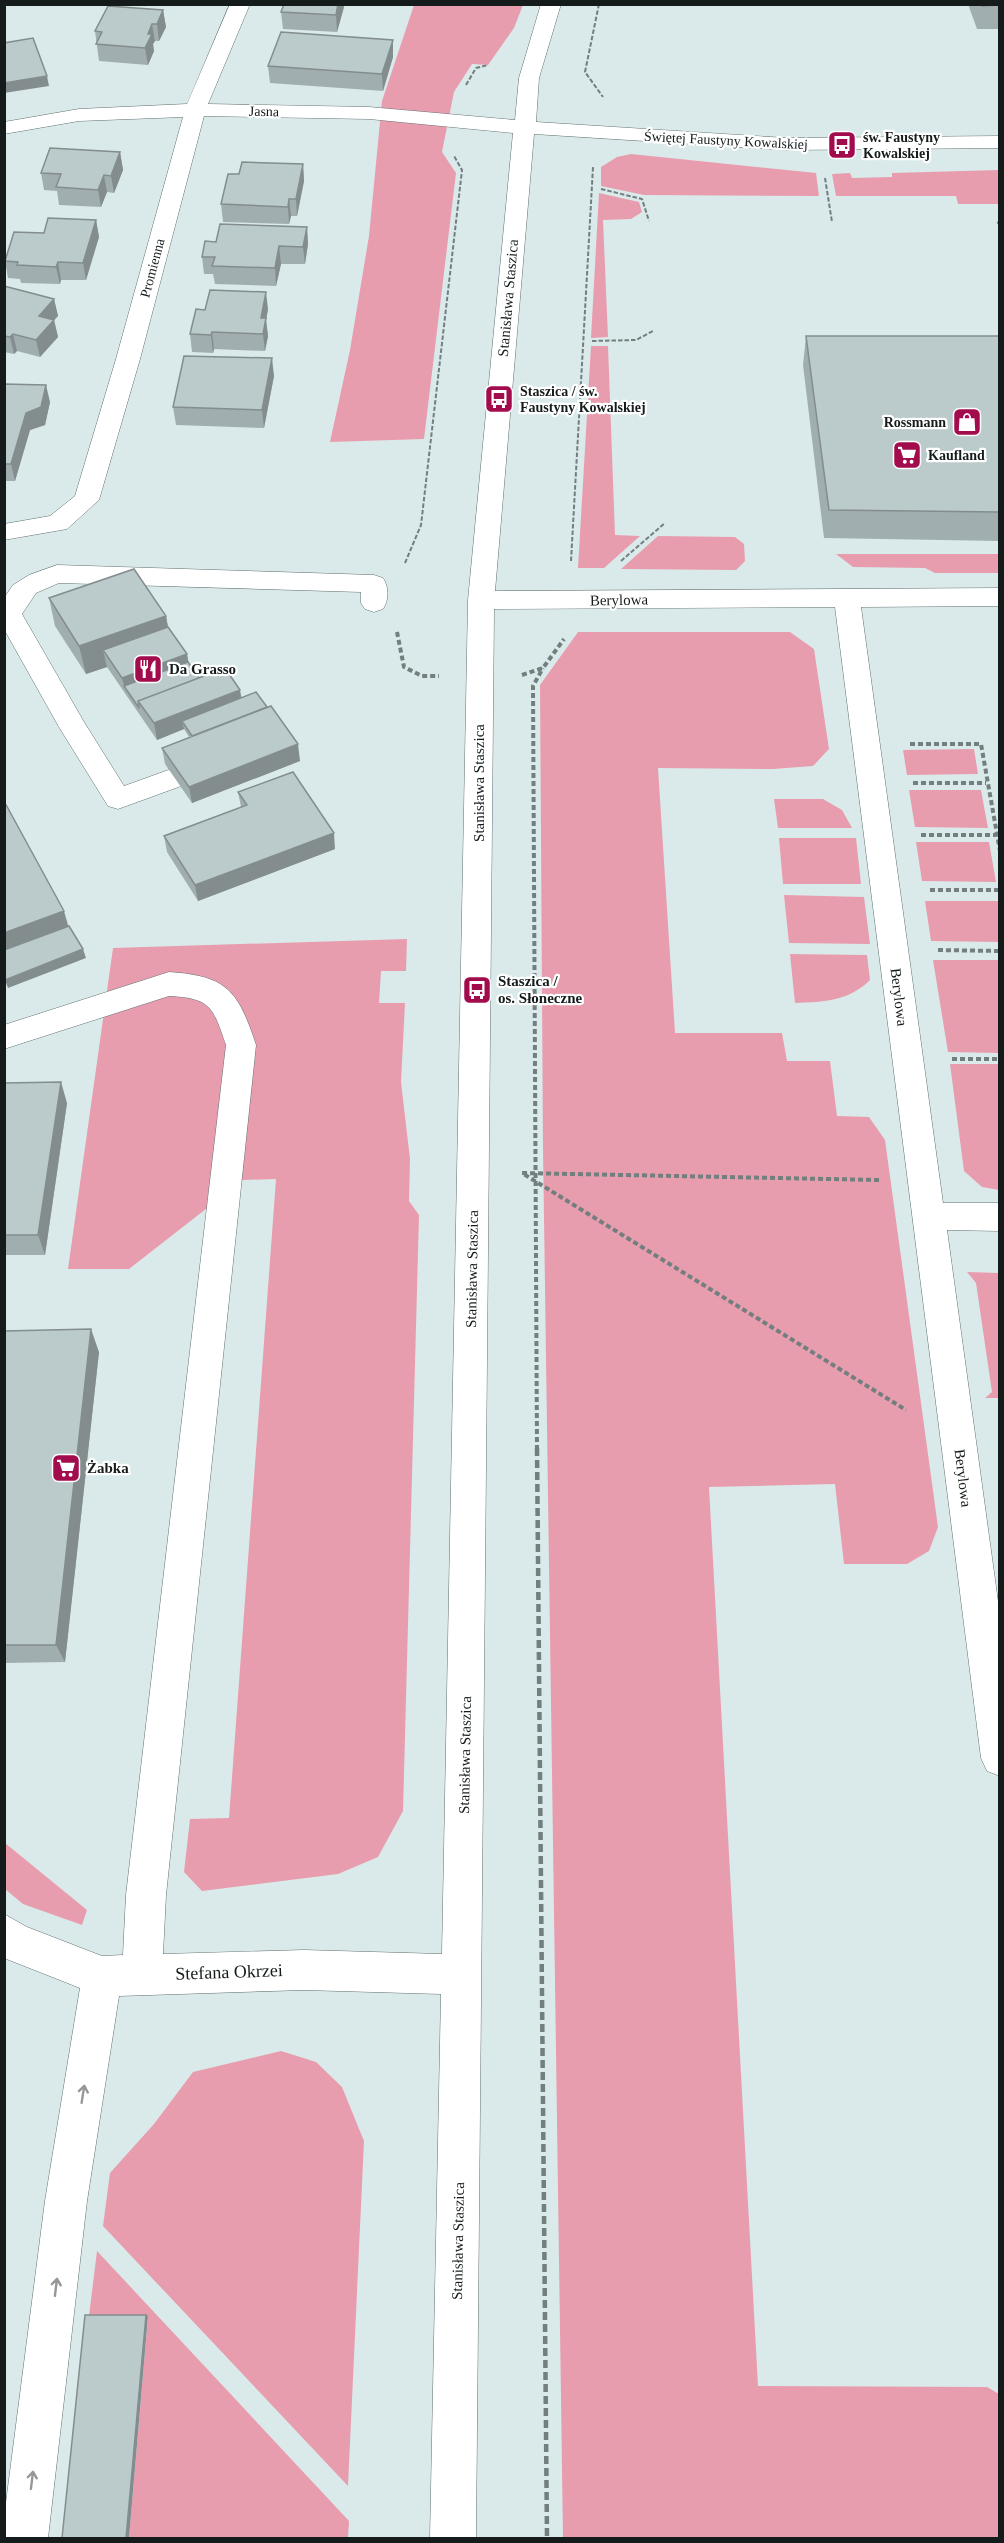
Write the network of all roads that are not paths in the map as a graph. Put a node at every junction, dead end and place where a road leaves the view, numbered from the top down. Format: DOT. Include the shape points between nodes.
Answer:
graph roads {
  1 [pos="240,4"];
  2 [pos="551,4"];
  3 [pos="195,111"];
  4 [pos="524,126"];
  5 [pos="4,128"];
  6 [pos="999,142"];
  7 [pos="4,532"];
  8 [pos="847,597"];
  9 [pos="999,597"];
  10 [pos="481,600"];
  11 [pos="374,603"];
  12 [pos="174,777"];
  13 [pos="4,1037"];
  14 [pos="930,1216"];
  15 [pos="999,1217"];
  16 [pos="999,1758"];
  17 [pos="4,1934"];
  18 [pos="462,1975"];
  19 [pos="122,1976"];
  20 [pos="25,2538"];
  21 [pos="453,2538"];
  1 -- 3 [label="street, Promienna"];
  2 -- 4 [label="street, Stanisława Staszica" via="529,78"];
  3 -- 4 [label="street, Jasna" via="369,113"];
  3 -- 5 [label="street, Jasna" via="79,116"];
  3 -- 7 [label="street, Promienna" via="86,500 57,523"];
  4 -- 6 [label="street, Świętej Faustyny Kowalskiej" via="786,144"];
  4 -- 10 [label="street, Stanisława Staszica"];
  8 -- 9 [label="street"];
  8 -- 10 [label="street, Berylowa"];
  8 -- 14 [label="street, Berylowa"];
  10 -- 18 [label="street, Stanisława Staszica"];
  11 -- 12 [label="street" via="374,584 57,574 20,592 9,614 118,799"];
  13 -- 19 [label="street" via="169,984 190,984 223,999 241,1045 144,1914"];
  14 -- 15 [label="street"];
  14 -- 16 [label="street, Berylowa"];
  17 -- 19 [label="street, Stefana Okrzei" via="14,1942"];
  18 -- 19 [label="street, Stefana Okrzei" via="304,1970"];
  18 -- 21 [label="street, Stanisława Staszica"];
  20 -- 19 [label="street, one-way" via="66,2201"];
}
